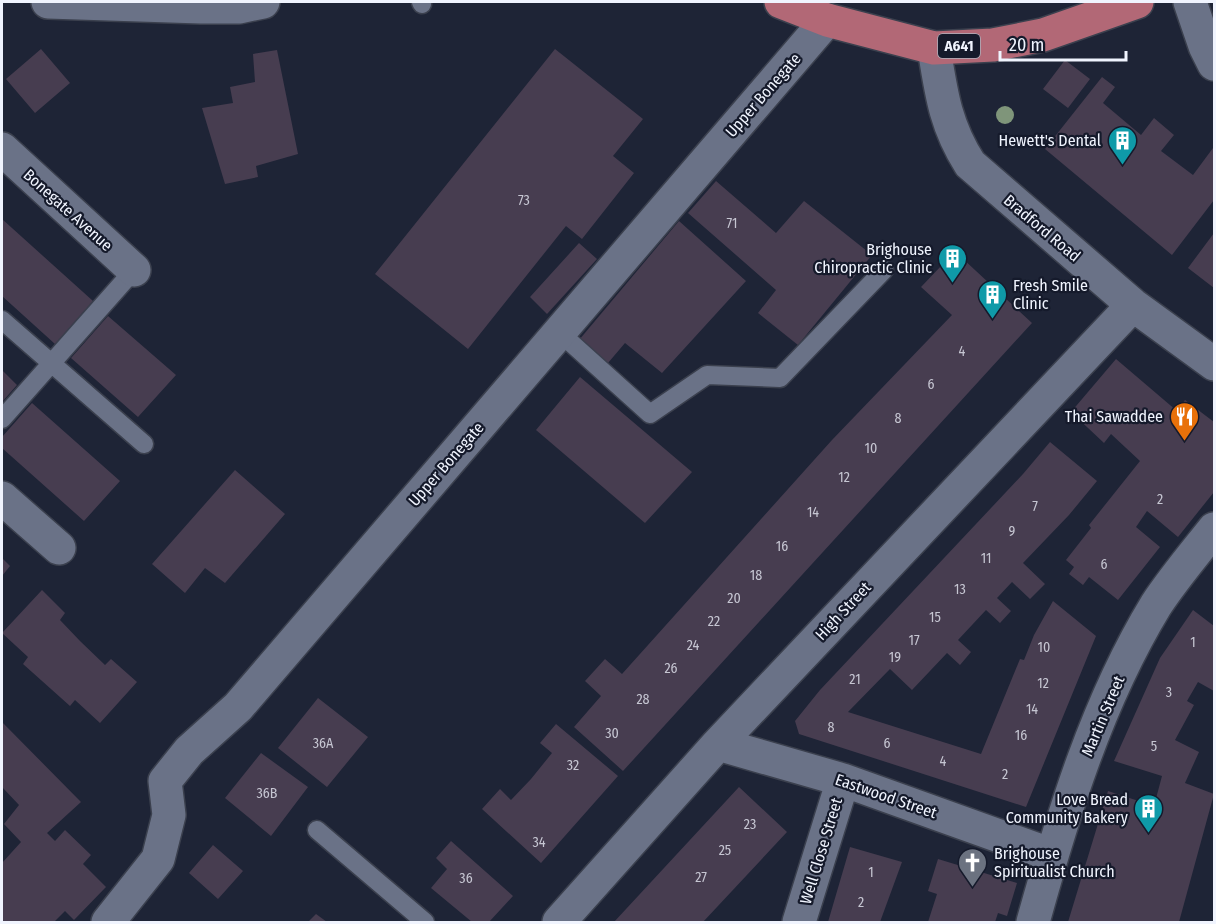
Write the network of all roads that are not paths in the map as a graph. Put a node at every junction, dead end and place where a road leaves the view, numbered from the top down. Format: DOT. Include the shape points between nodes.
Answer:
graph roads {
  1 [pos="48,2"];
  2 [pos="263,2"];
  3 [pos="781,2"];
  4 [pos="1137,2"];
  5 [pos="1190,2"];
  6 [pos="827,20"];
  7 [pos="934,48"];
  8 [pos="1215,64"];
  9 [pos="2,149"];
  10 [pos="134,270"];
  11 [pos="884,270"];
  12 [pos="1133,305"];
  13 [pos="2,320"];
  14 [pos="559,332"];
  15 [pos="51,363"];
  16 [pos="1215,364"];
  17 [pos="2,419"];
  18 [pos="144,444"];
  19 [pos="2,498"];
  20 [pos="1215,530"];
  21 [pos="59,549"];
  22 [pos="718,744"];
  23 [pos="843,780"];
  24 [pos="317,830"];
  25 [pos="1052,855"];
  26 [pos="108,922"];
  27 [pos="425,922"];
  28 [pos="560,922"];
  29 [pos="799,922"];
  30 [pos="1033,922"];
  1 -- 2 [label="street" via="201,7"];
  3 -- 6 [label="main road, A641"];
  4 -- 7 [label="main road, A641" via="1043,35 993,45"];
  5 -- 8 [label="street"];
  6 -- 7 [label="main road, A641"];
  6 -- 14 [label="street, Upper Bonegate"];
  7 -- 12 [label="street, Bradford Road" via="950,126 970,164"];
  9 -- 10 [label="street, Bonegate Avenue"];
  10 -- 15 [label="lane"];
  11 -- 14 [label="lane" via="780,378 707,375 650,414"];
  12 -- 16 [label="street, Bradford Road"];
  12 -- 22 [label="street, High Street"];
  13 -- 15 [label="lane"];
  14 -- 26 [label="street, Upper Bonegate" via="238,707 189,751 165,781 169,815 158,859"];
  15 -- 17 [label="lane"];
  15 -- 18 [label="lane"];
  19 -- 21 [label="street"];
  20 -- 25 [label="street, Martin Street" via="1157,604 1129,654 1085,755"];
  22 -- 23 [label="street, Eastwood Street"];
  22 -- 28 [label="street, High Street"];
  23 -- 25 [label="street, Eastwood Street"];
  23 -- 29 [label="street, Well Close Street"];
  24 -- 27 [label="lane"];
  25 -- 30 [label="street, Martin Street"];
}
